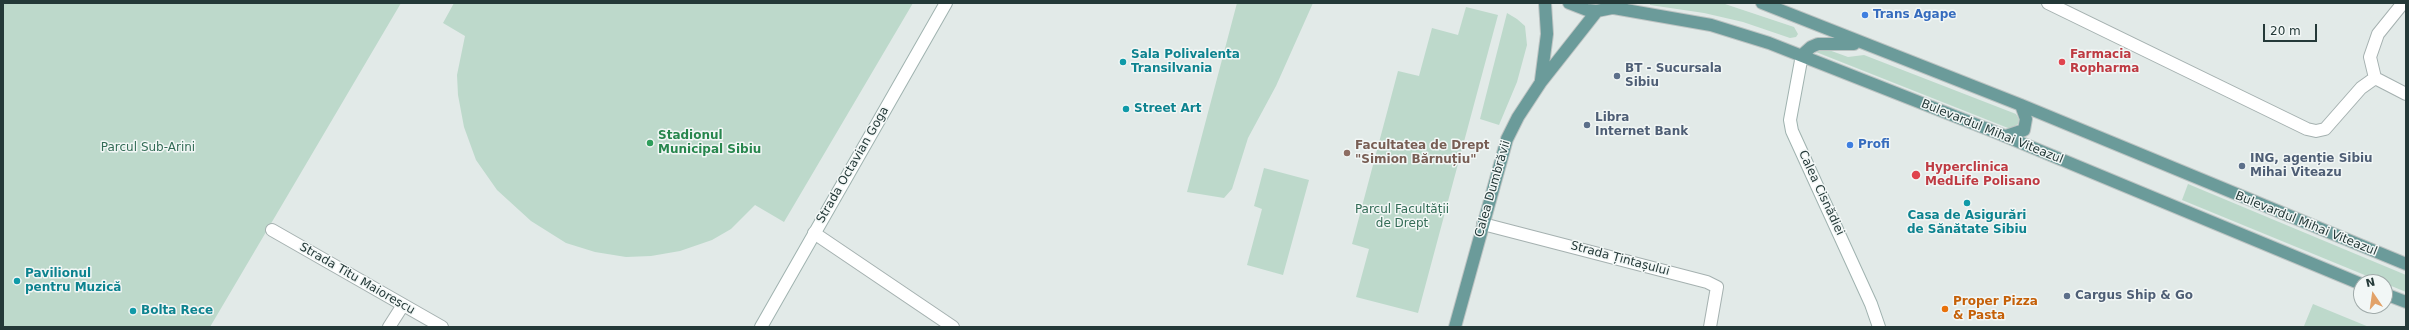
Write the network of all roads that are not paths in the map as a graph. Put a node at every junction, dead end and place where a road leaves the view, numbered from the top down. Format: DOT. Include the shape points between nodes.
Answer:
graph roads {
  1 [pos="946,3"];
  2 [pos="1545,3"];
  3 [pos="1569,3"];
  4 [pos="1627,3"];
  5 [pos="1762,3"];
  6 [pos="2048,3"];
  7 [pos="2403,3"];
  8 [pos="1614,8"];
  9 [pos="1597,11"];
  10 [pos="1867,45"];
  11 [pos="1802,56"];
  12 [pos="2375,78"];
  13 [pos="1541,82"];
  14 [pos="2406,94"];
  15 [pos="2021,105"];
  16 [pos="2006,136"];
  17 [pos="1483,224"];
  18 [pos="272,230"];
  19 [pos="814,233"];
  20 [pos="2406,264"];
  21 [pos="2353,281"];
  22 [pos="2393,297"];
  23 [pos="2406,302"];
  24 [pos="403,306"];
  25 [pos="389,327"];
  26 [pos="442,327"];
  27 [pos="761,327"];
  28 [pos="953,327"];
  29 [pos="1455,327"];
  30 [pos="1710,327"];
  31 [pos="1879,327"];
  1 -- 19 [label="street, Strada Octavian Goga"];
  2 -- 13 [label="main road, Calea Dumbrăvii" via="1547,34"];
  3 -- 9 [label="main road"];
  4 -- 8 [label="main road"];
  5 -- 10 [label="main road, Bulevardul Mihai Viteazul"];
  6 -- 12 [label="street" via="2307,130 2325,129 2362,88"];
  7 -- 12 [label="street" via="2372,45 2370,57"];
  8 -- 9 [label="main road"];
  8 -- 11 [label="main road, Bulevardul Mihai Viteazul" via="1711,26"];
  9 -- 13 [label="main road, Calea Dumbrăvii"];
  10 -- 11 [label="main road" via="1826,42 1811,46"];
  10 -- 15 [label="main road, Bulevardul Mihai Viteazul"];
  11 -- 16 [label="main road, Bulevardul Mihai Viteazul"];
  11 -- 31 [label="street, Calea Cisnădiei" via="1790,120 1792,131 1871,304"];
  12 -- 14 [label="street"];
  13 -- 17 [label="main road, Calea Dumbrăvii" via="1507,139"];
  15 -- 16 [label="main road" via="2026,119 2024,130"];
  15 -- 20 [label="main road, Bulevardul Mihai Viteazul"];
  16 -- 21 [label="main road, Bulevardul Mihai Viteazul"];
  17 -- 29 [label="main road, Calea Dumbrăvii"];
  17 -- 30 [label="street, Strada Țintașului" via="1707,282 1716,287 1717,294"];
  18 -- 24 [label="street, Strada Titu Maiorescu"];
  19 -- 27 [label="street, Strada Octavian Goga"];
  19 -- 28 [label="street"];
  22 -- 23 [label="main road"];
  24 -- 25 [label="street"];
  24 -- 26 [label="street, Strada Titu Maiorescu"];
}
